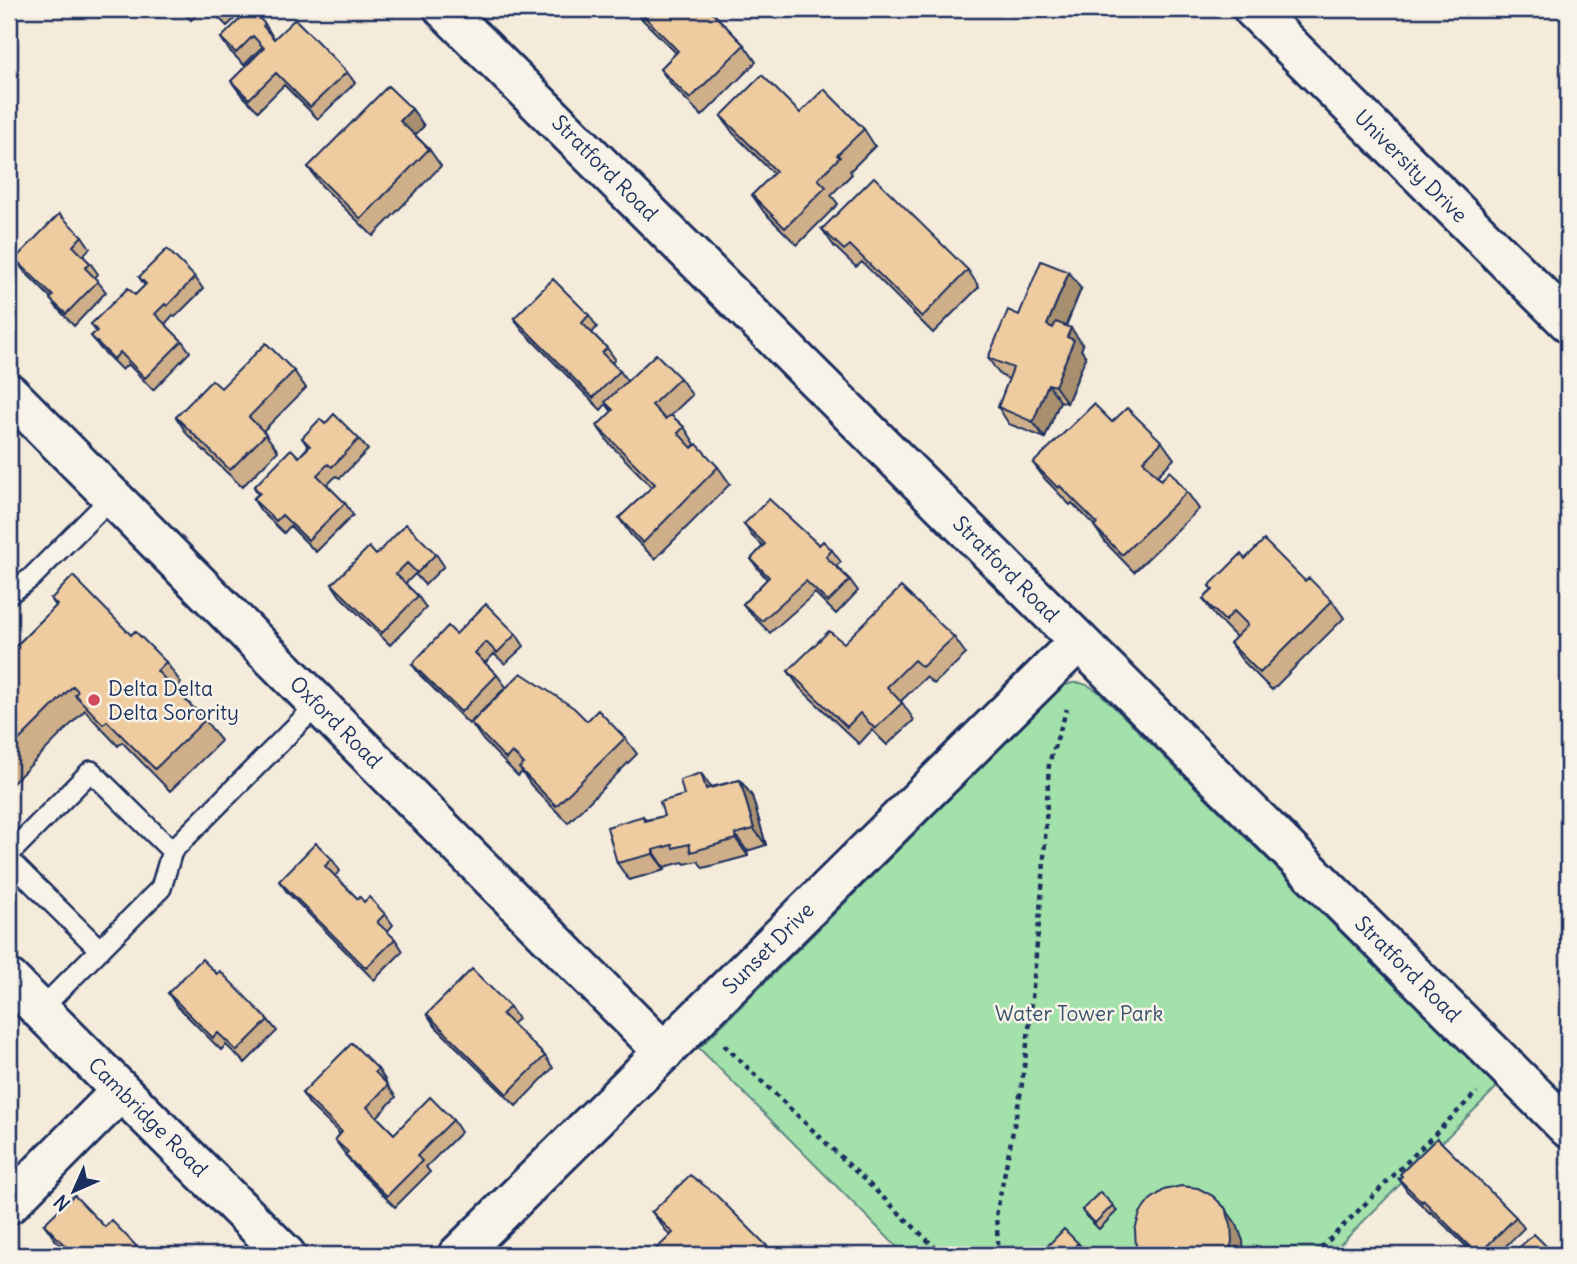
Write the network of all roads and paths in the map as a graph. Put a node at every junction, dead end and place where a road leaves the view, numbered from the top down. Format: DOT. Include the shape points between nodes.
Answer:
graph roads {
  1 [pos="444,9"];
  2 [pos="1254,9"];
  3 [pos="1568,322"];
  4 [pos="9,393"];
  5 [pos="112,497"];
  6 [pos="9,594"];
  7 [pos="1079,641"];
  8 [pos="1071,698"];
  9 [pos="318,704"];
  10 [pos="172,851"];
  11 [pos="9,854"];
  12 [pos="9,860"];
  13 [pos="100,950"];
  14 [pos="9,979"];
  15 [pos="40,1010"];
  16 [pos="716,1037"];
  17 [pos="664,1052"];
  18 [pos="1505,1065"];
  19 [pos="121,1091"];
  20 [pos="1568,1128"];
  21 [pos="9,1203"];
  22 [pos="286,1255"];
  23 [pos="458,1255"];
  24 [pos="943,1255"];
  25 [pos="999,1255"];
  26 [pos="1314,1255"];
  1 -- 7 [label="street, Stratford Road"];
  2 -- 3 [label="street, University Drive"];
  4 -- 5 [label="street, Oxford Road"];
  5 -- 6 [label="lane"];
  5 -- 9 [label="street, Oxford Road"];
  7 -- 17 [label="street, Sunset Drive"];
  7 -- 18 [label="street, Stratford Road"];
  8 -- 25 [label="path" via="1049,763 1030,1021 996,1216"];
  9 -- 10 [label="lane"];
  9 -- 17 [label="street, Oxford Road"];
  10 -- 11 [label="lane" via="91,771"];
  10 -- 13 [label="lane" via="161,888"];
  12 -- 13 [label="lane"];
  13 -- 15 [label="lane"];
  14 -- 15 [label="street, Cambridge Road"];
  15 -- 19 [label="street, Cambridge Road"];
  16 -- 24 [label="path"];
  17 -- 23 [label="street, Sunset Drive"];
  18 -- 20 [label="street, Stratford Road"];
  18 -- 26 [label="path"];
  19 -- 21 [label="street"];
  19 -- 22 [label="street, Cambridge Road"];
}
